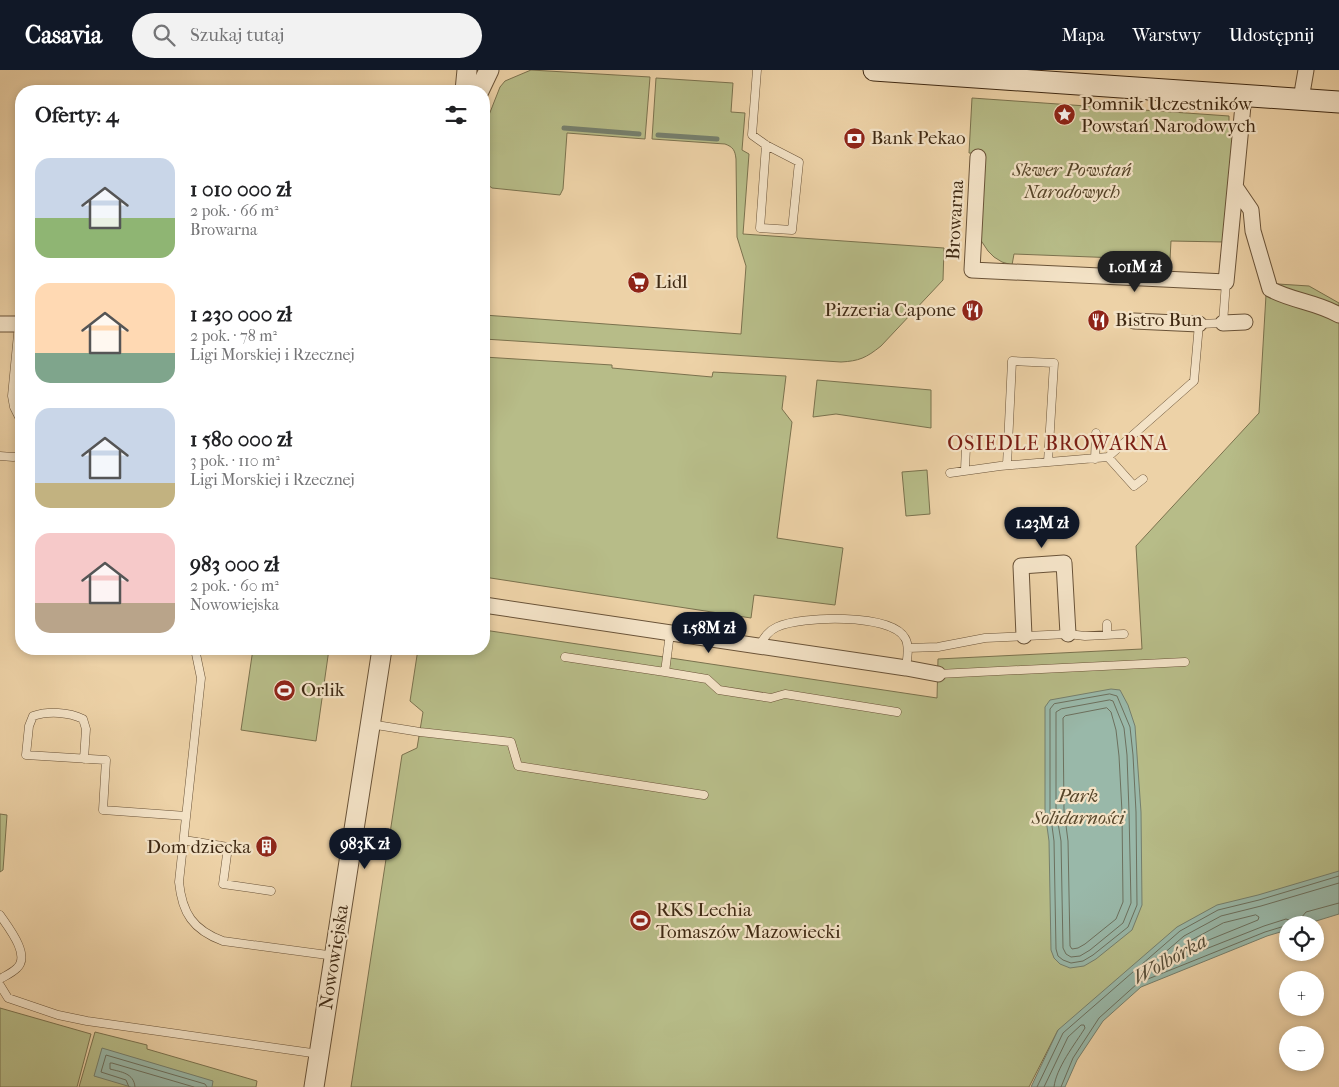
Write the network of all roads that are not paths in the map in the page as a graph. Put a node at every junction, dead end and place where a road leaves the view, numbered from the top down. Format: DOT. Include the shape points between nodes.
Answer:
graph roads {
  1 [pos="467,70"];
  2 [pos="489,70"];
  3 [pos="757,70"];
  4 [pos="874,70"];
  5 [pos="1306,70"];
  6 [pos="466,85"];
  7 [pos="482,85"];
  8 [pos="1244,95"];
  9 [pos="1302,99"];
  10 [pos="1339,102"];
  11 [pos="766,145"];
  12 [pos="978,157"];
  13 [pos="1236,188"];
  14 [pos="1226,282"];
  15 [pos="1339,315"];
  16 [pos="1134,321"];
  17 [pos="1245,322"];
  18 [pos="1223,323"];
  19 [pos="0,324"];
  20 [pos="15,324"];
  21 [pos="1199,324"];
  22 [pos="15,383"];
  23 [pos="15,409"];
  24 [pos="1096,433"];
  25 [pos="966,446"];
  26 [pos="0,456"];
  27 [pos="15,457"];
  28 [pos="1108,457"];
  29 [pos="1095,459"];
  30 [pos="1048,462"];
  31 [pos="1007,465"];
  32 [pos="965,470"];
  33 [pos="950,472"];
  34 [pos="1143,479"];
  35 [pos="490,606"];
  36 [pos="1107,624"];
  37 [pos="670,633"];
  38 [pos="1068,634"];
  39 [pos="1107,634"];
  40 [pos="1124,634"];
  41 [pos="1024,636"];
  42 [pos="759,646"];
  43 [pos="908,648"];
  44 [pos="196,655"];
  45 [pos="381,655"];
  46 [pos="565,657"];
  47 [pos="1185,662"];
  48 [pos="906,668"];
  49 [pos="665,672"];
  50 [pos="938,674"];
  51 [pos="897,712"];
  52 [pos="370,724"];
  53 [pos="84,759"];
  54 [pos="704,795"];
  55 [pos="186,816"];
  56 [pos="184,840"];
  57 [pos="271,891"];
  58 [pos="0,915"];
  59 [pos="334,956"];
  60 [pos="0,980"];
  61 [pos="0,985"];
  62 [pos="319,1054"];
  63 [pos="314,1087"];
  1 -- 6 [label="street"];
  2 -- 7 [label="street"];
  3 -- 11 [label="lane" via="752,135"];
  4 -- 8 [label="main road"];
  5 -- 9 [label="street"];
  8 -- 9 [label="main road"];
  8 -- 13 [label="street"];
  9 -- 10 [label="main road"];
  11 -- 11 [label="lane" via="760,228 792,230 799,162"];
  12 -- 14 [label="street, Browarna" via="972,270"];
  13 -- 14 [label="street"];
  13 -- 15 [label="street" via="1251,210 1253,231 1270,289"];
  14 -- 18 [label="lane"];
  16 -- 21 [label="street"];
  17 -- 18 [label="street"];
  18 -- 21 [label="lane"];
  19 -- 20 [label="street"];
  21 -- 28 [label="lane" via="1194,381"];
  22 -- 23 [label="lane" via="12,396"];
  24 -- 29 [label="lane"];
  25 -- 32 [label="lane"];
  26 -- 27 [label="lane"];
  28 -- 29 [label="lane"];
  28 -- 34 [label="lane" via="1134,486"];
  29 -- 30 [label="lane"];
  30 -- 31 [label="lane"];
  30 -- 31 [label="lane" via="1054,363 1012,361"];
  31 -- 32 [label="lane"];
  32 -- 33 [label="lane"];
  35 -- 37 [label="street"];
  36 -- 39 [label="lane"];
  37 -- 42 [label="street"];
  37 -- 49 [label="lane"];
  38 -- 39 [label="lane"];
  38 -- 41 [label="lane"];
  38 -- 41 [label="street" via="1064,563 1021,566"];
  39 -- 40 [label="lane"];
  41 -- 43 [label="lane"];
  42 -- 43 [label="lane" via="769,632 782,625 809,619 831,619 888,625 899,630"];
  42 -- 48 [label="street"];
  43 -- 48 [label="lane"];
  44 -- 55 [label="lane" via="201,678"];
  45 -- 52 [label="street, Nowowiejska"];
  46 -- 49 [label="lane"];
  47 -- 50 [label="lane"];
  48 -- 50 [label="street"];
  49 -- 51 [label="lane" via="707,679 719,690 771,698 785,694"];
  52 -- 54 [label="lane" via="512,742 518,766"];
  52 -- 59 [label="street, Nowowiejska"];
  53 -- 53 [label="lane" via="26,755 28,726 33,716 42,713 74,715 83,719 86,729"];
  53 -- 55 [label="lane" via="106,760 103,810"];
  55 -- 56 [label="lane"];
  56 -- 57 [label="lane" via="228,847 223,884"];
  56 -- 59 [label="lane" via="179,882 181,898 187,915 198,928 223,941"];
  58 -- 60 [label="lane" via="20,948 22,958 18,967"];
  59 -- 62 [label="street, Nowowiejska"];
  61 -- 62 [label="lane" via="8,998 58,1015"];
  62 -- 63 [label="street, Nowowiejska"];
}
